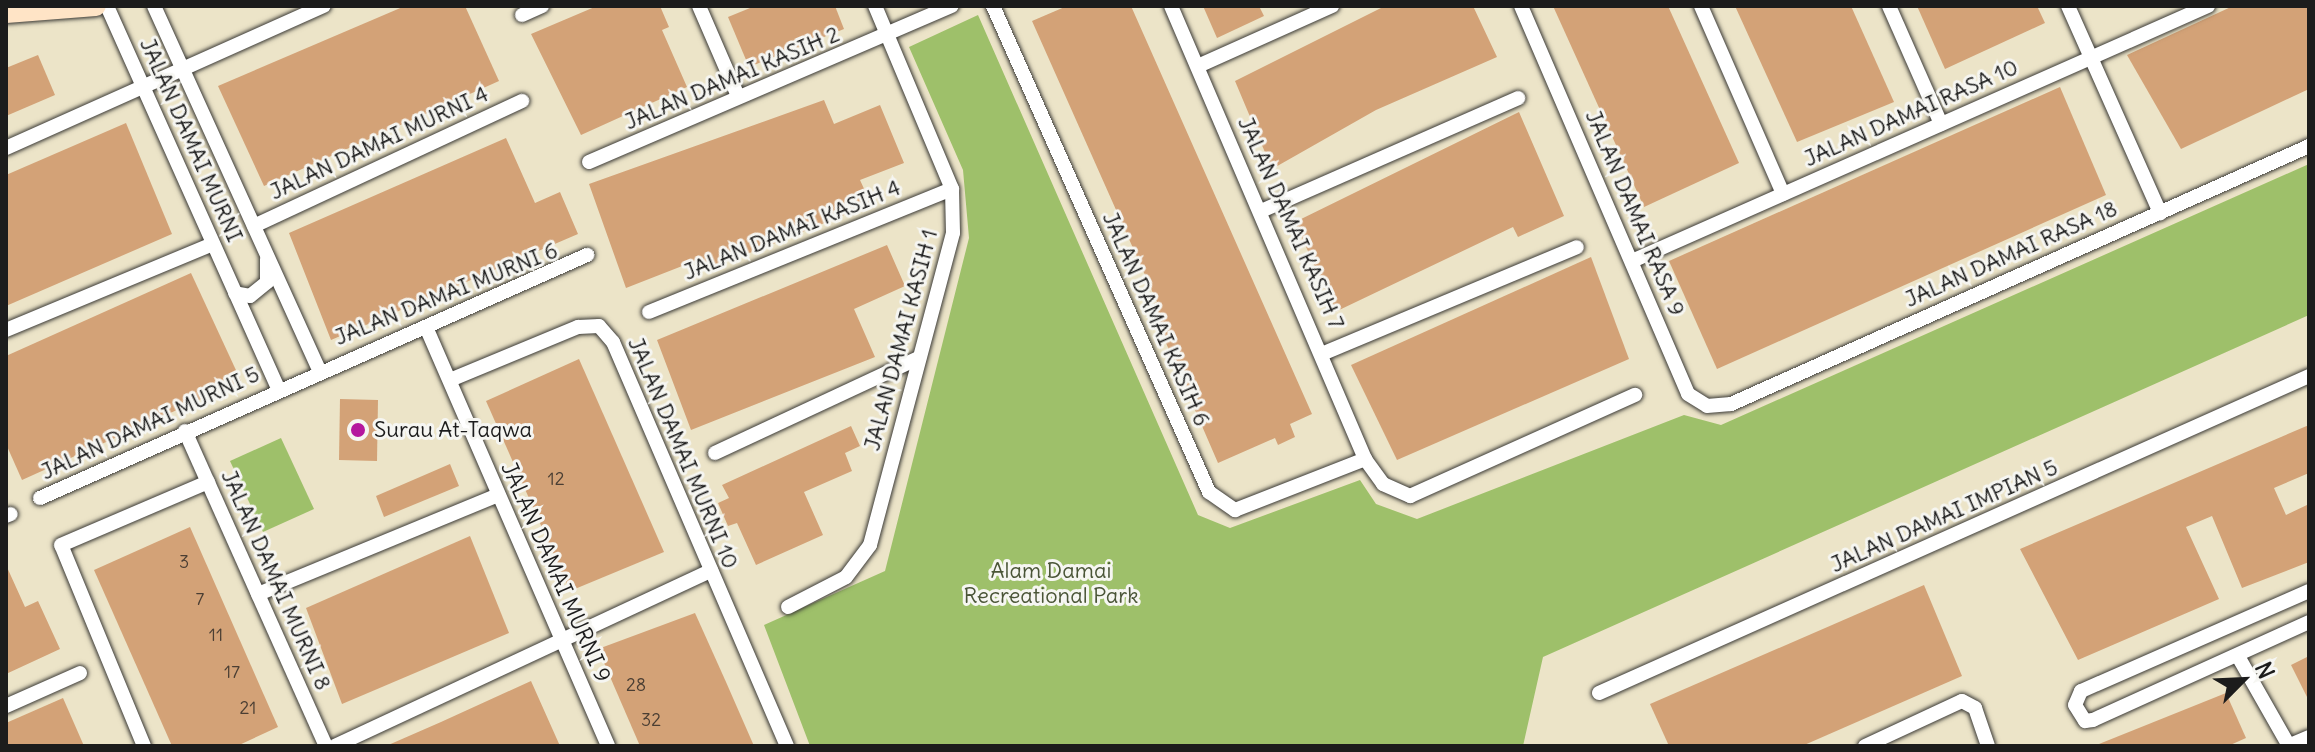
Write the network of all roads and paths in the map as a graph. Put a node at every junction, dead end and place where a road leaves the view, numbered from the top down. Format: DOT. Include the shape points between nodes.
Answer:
graph roads {
  1 [pos="96,6"];
  2 [pos="107,6"];
  3 [pos="154,6"];
  4 [pos="324,6"];
  5 [pos="542,6"];
  6 [pos="699,6"];
  7 [pos="875,6"];
  8 [pos="952,6"];
  9 [pos="993,6"];
  10 [pos="1171,6"];
  11 [pos="1332,6"];
  12 [pos="1521,6"];
  13 [pos="1701,6"];
  14 [pos="1889,6"];
  15 [pos="2068,6"];
  16 [pos="2208,6"];
  17 [pos="934,10"];
  18 [pos="6,13"];
  19 [pos="522,15"];
  20 [pos="888,36"];
  21 [pos="2091,58"];
  22 [pos="1198,66"];
  23 [pos="183,69"];
  24 [pos="143,88"];
  25 [pos="738,96"];
  26 [pos="1518,98"];
  27 [pos="522,101"];
  28 [pos="1941,124"];
  29 [pos="2309,146"];
  30 [pos="6,148"];
  31 [pos="589,162"];
  32 [pos="952,189"];
  33 [pos="1783,194"];
  34 [pos="1261,211"];
  35 [pos="2160,213"];
  36 [pos="254,226"];
  37 [pos="213,244"];
  38 [pos="1577,247"];
  39 [pos="267,255"];
  40 [pos="587,255"];
  41 [pos="1632,261"];
  42 [pos="235,293"];
  43 [pos="649,312"];
  44 [pos="426,327"];
  45 [pos="6,330"];
  46 [pos="1324,353"];
  47 [pos="919,358"];
  48 [pos="319,369"];
  49 [pos="2308,377"];
  50 [pos="450,380"];
  51 [pos="278,388"];
  52 [pos="1635,395"];
  53 [pos="1731,404"];
  54 [pos="185,431"];
  55 [pos="715,453"];
  56 [pos="1365,459"];
  57 [pos="208,482"];
  58 [pos="498,495"];
  59 [pos="40,498"];
  60 [pos="711,571"];
  61 [pos="2309,591"];
  62 [pos="258,594"];
  63 [pos="788,607"];
  64 [pos="2309,622"];
  65 [pos="563,641"];
  66 [pos="2239,658"];
  67 [pos="80,673"];
  68 [pos="1599,693"];
  69 [pos="6,706"];
  70 [pos="2309,737"];
  71 [pos="144,746"];
  72 [pos="326,746"];
  73 [pos="335,746"];
  74 [pos="608,746"];
  75 [pos="787,746"];
  76 [pos="1865,746"];
  77 [pos="1988,746"];
  78 [pos="2289,746"];
  1 -- 18 [label="street"];
  2 -- 24 [label="street, JALAN DAMAI MURNI"];
  3 -- 23 [label="street, JALAN DAMAI MURNI"];
  4 -- 23 [label="street"];
  5 -- 19 [label="street"];
  6 -- 25 [label="street"];
  7 -- 20 [label="street, JALAN DAMAI KASIH 1"];
  8 -- 17 [label="street, JALAN DAMAI KASIH 2"];
  9 -- 56 [label="street, JALAN DAMAI KASIH 6" via="1209,492 1235,510"];
  10 -- 22 [label="street, JALAN DAMAI KASIH 7"];
  11 -- 22 [label="street"];
  12 -- 41 [label="street, JALAN DAMAI RASA 9"];
  13 -- 33 [label="street"];
  14 -- 28 [label="street"];
  15 -- 21 [label="street"];
  16 -- 21 [label="street, JALAN DAMAI RASA 10"];
  17 -- 20 [label="street, JALAN DAMAI KASIH 2"];
  20 -- 25 [label="street, JALAN DAMAI KASIH 2"];
  20 -- 32 [label="street, JALAN DAMAI KASIH 1"];
  21 -- 28 [label="street, JALAN DAMAI RASA 10"];
  21 -- 35 [label="street"];
  22 -- 34 [label="street, JALAN DAMAI KASIH 7"];
  23 -- 24 [label="street"];
  23 -- 36 [label="street, JALAN DAMAI MURNI"];
  24 -- 30 [label="street"];
  24 -- 37 [label="street, JALAN DAMAI MURNI"];
  25 -- 31 [label="street, JALAN DAMAI KASIH 2"];
  26 -- 34 [label="street"];
  27 -- 36 [label="street, JALAN DAMAI MURNI 4"];
  28 -- 33 [label="street, JALAN DAMAI RASA 10"];
  29 -- 35 [label="street, JALAN DAMAI RASA 18"];
  32 -- 43 [label="street, JALAN DAMAI KASIH 4"];
  32 -- 47 [label="street, JALAN DAMAI KASIH 1" via="953,233"];
  33 -- 41 [label="street, JALAN DAMAI RASA 10"];
  34 -- 46 [label="street, JALAN DAMAI KASIH 7"];
  35 -- 53 [label="street, JALAN DAMAI RASA 18"];
  36 -- 39 [label="street, JALAN DAMAI MURNI"];
  37 -- 42 [label="street, JALAN DAMAI MURNI"];
  37 -- 45 [label="street"];
  38 -- 46 [label="street"];
  39 -- 42 [label="street, JALAN DAMAI MURNI" via="267,282 250,296"];
  39 -- 48 [label="street, JALAN DAMAI MURNI"];
  40 -- 44 [label="street, JALAN DAMAI MURNI 6"];
  41 -- 53 [label="street, JALAN DAMAI RASA 9" via="1688,394 1707,406"];
  42 -- 51 [label="street, JALAN DAMAI MURNI"];
  44 -- 48 [label="street, JALAN DAMAI MURNI 6"];
  44 -- 50 [label="street, JALAN DAMAI MURNI 9"];
  46 -- 56 [label="street, JALAN DAMAI KASIH 7"];
  47 -- 55 [label="street"];
  47 -- 63 [label="street, JALAN DAMAI KASIH 1" via="861,564"];
  48 -- 51 [label="street, JALAN DAMAI MURNI 6"];
  49 -- 68 [label="street, JALAN DAMAI IMPIAN 5"];
  50 -- 58 [label="street, JALAN DAMAI MURNI 9"];
  50 -- 60 [label="street, JALAN DAMAI MURNI 10" via="578,327 599,326 613,342"];
  51 -- 54 [label="street, JALAN DAMAI MURNI 5"];
  52 -- 56 [label="street" via="1410,496 1383,484"];
  54 -- 57 [label="street, JALAN DAMAI MURNI 8"];
  54 -- 59 [label="street, JALAN DAMAI MURNI 5"];
  57 -- 62 [label="street, JALAN DAMAI MURNI 8"];
  57 -- 71 [label="street" via="61,545"];
  58 -- 62 [label="street"];
  58 -- 65 [label="street, JALAN DAMAI MURNI 9"];
  60 -- 65 [label="street"];
  60 -- 75 [label="street, JALAN DAMAI MURNI 10"];
  61 -- 66 [label="street" via="2081,691 2075,705 2085,721 2093,720"];
  62 -- 72 [label="street, JALAN DAMAI MURNI 8"];
  64 -- 66 [label="street"];
  65 -- 73 [label="street"];
  65 -- 74 [label="street, JALAN DAMAI MURNI 9"];
  66 -- 78 [label="street"];
  67 -- 69 [label="street"];
  70 -- 78 [label="street"];
  76 -- 77 [label="street" via="1962,701 1975,708"];
}
